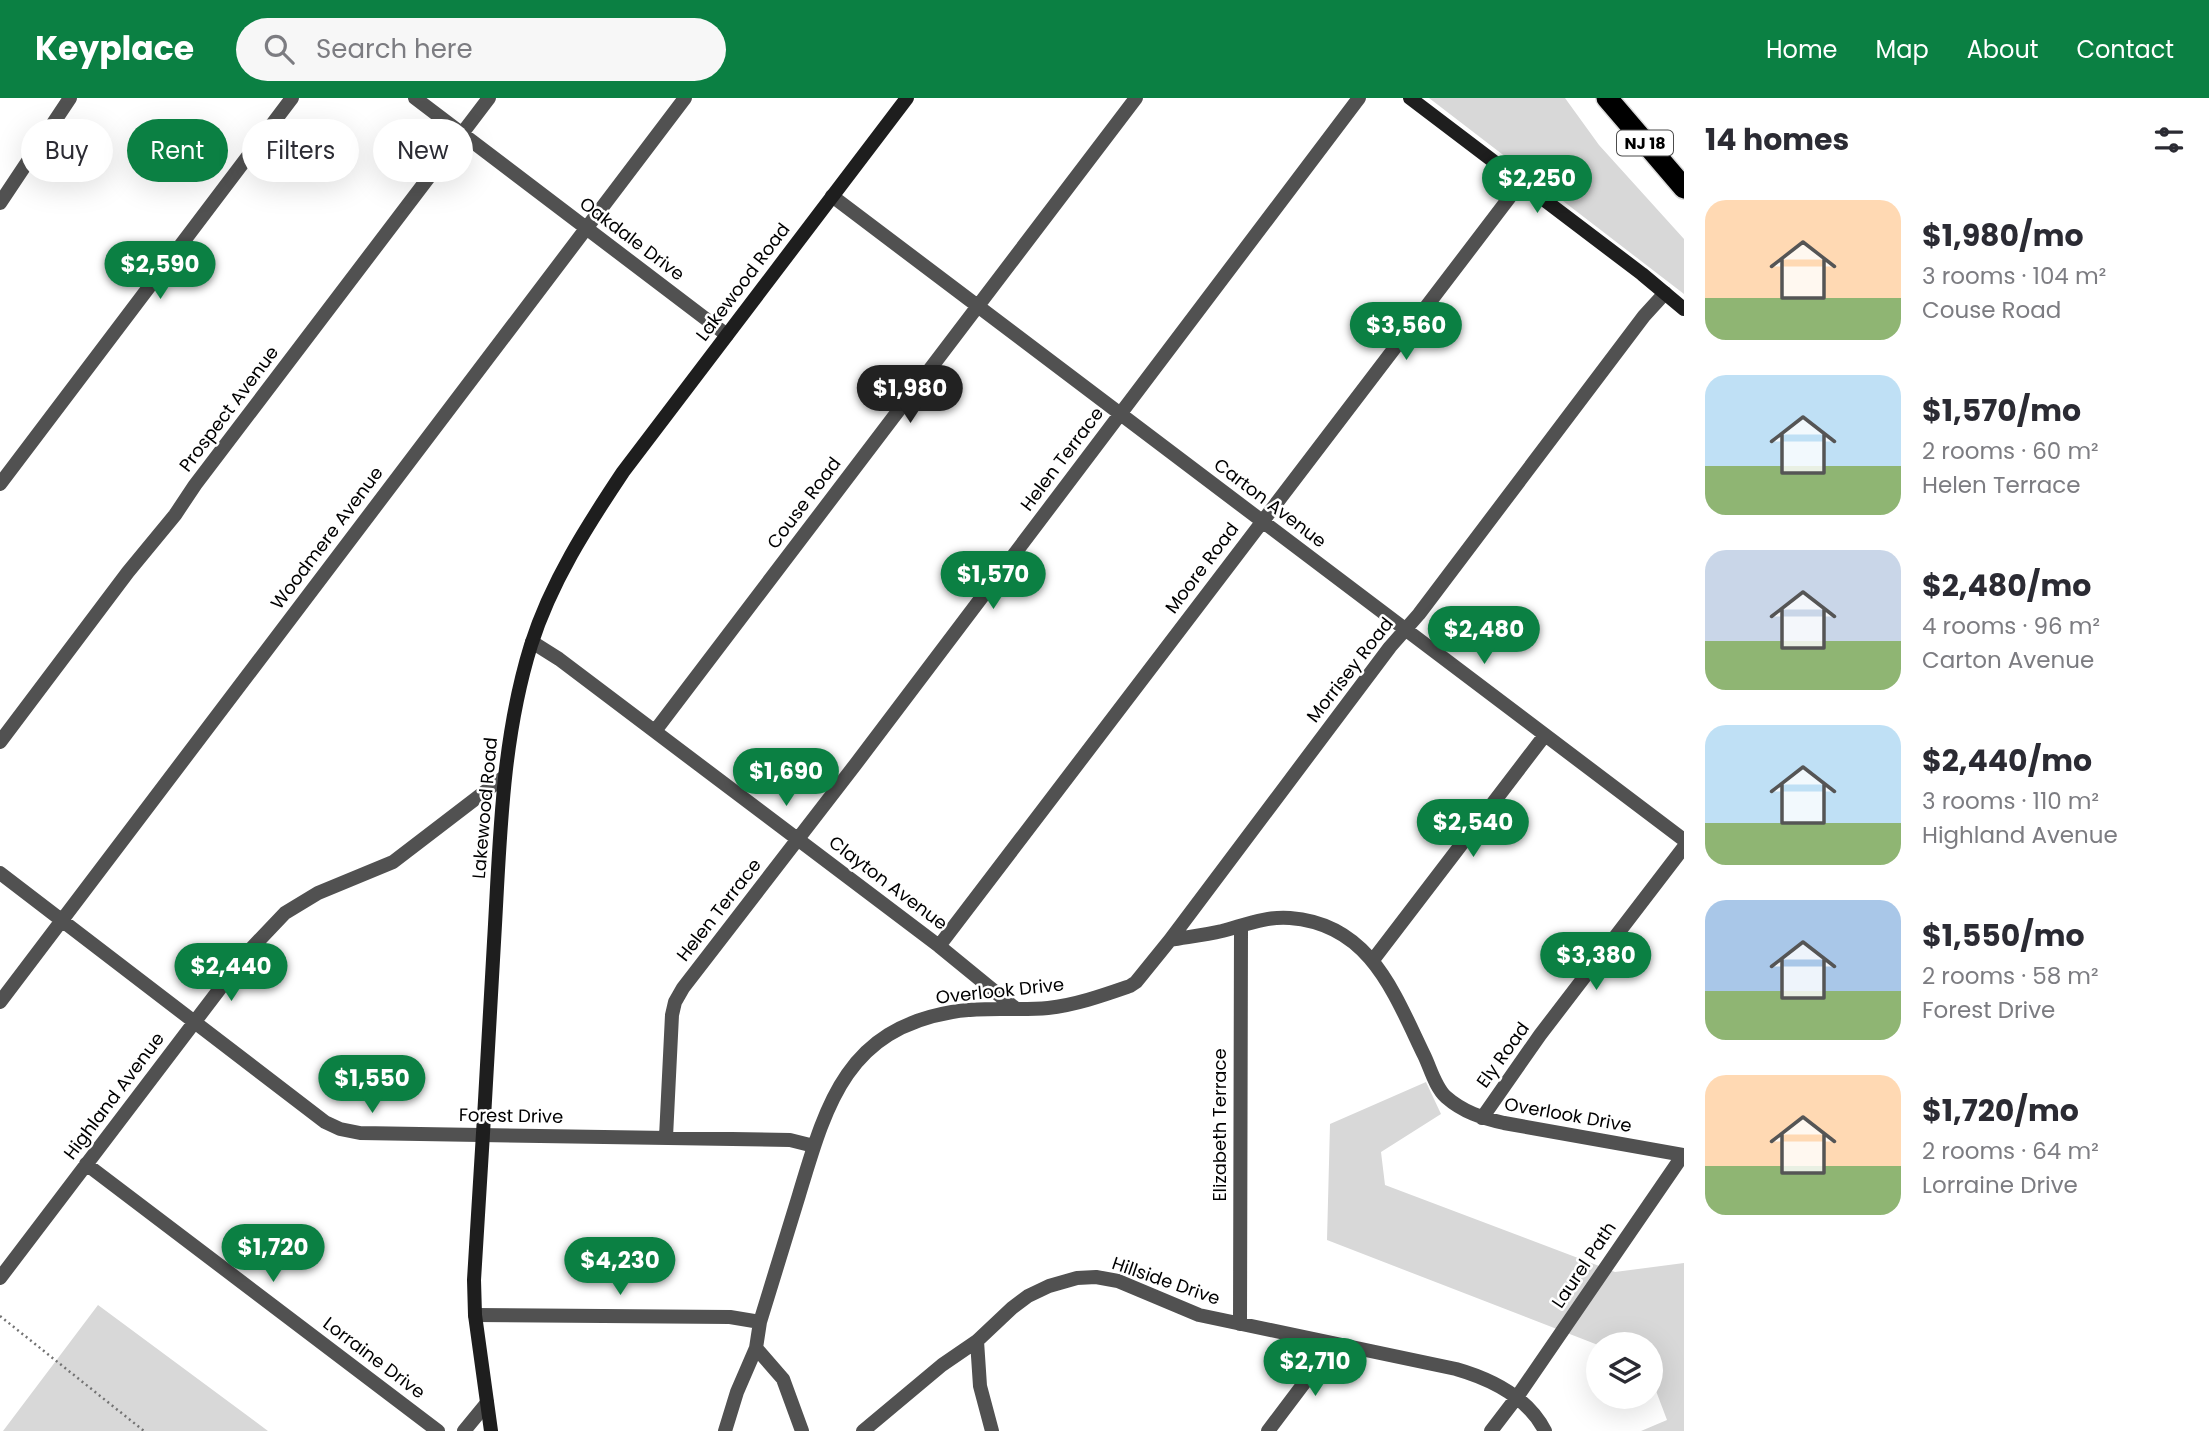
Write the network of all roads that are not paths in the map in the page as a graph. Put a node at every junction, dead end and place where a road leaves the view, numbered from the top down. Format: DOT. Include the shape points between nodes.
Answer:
graph roads {
  1 [pos="70,98"];
  2 [pos="292,98"];
  3 [pos="415,98"];
  4 [pos="489,98"];
  5 [pos="685,98"];
  6 [pos="907,98"];
  7 [pos="1136,98"];
  8 [pos="1359,98"];
  9 [pos="1410,98"];
  10 [pos="1607,98"];
  11 [pos="442,119"];
  12 [pos="473,119"];
  13 [pos="473,142"];
  14 [pos="1522,181"];
  15 [pos="425,182"];
  16 [pos="1684,188"];
  17 [pos="832,196"];
  18 [pos="0,203"];
  19 [pos="586,229"];
  20 [pos="1665,293"];
  21 [pos="978,307"];
  22 [pos="1684,309"];
  23 [pos="727,335"];
  24 [pos="1120,414"];
  25 [pos="0,484"];
  26 [pos="1262,521"];
  27 [pos="1405,629"];
  28 [pos="532,642"];
  29 [pos="655,731"];
  30 [pos="1545,735"];
  31 [pos="0,742"];
  32 [pos="504,777"];
  33 [pos="797,839"];
  34 [pos="1684,840"];
  35 [pos="1684,848"];
  36 [pos="0,873"];
  37 [pos="62,920"];
  38 [pos="1241,926"];
  39 [pos="1170,940"];
  40 [pos="939,946"];
  41 [pos="1373,960"];
  42 [pos="0,1002"];
  43 [pos="1014,1008"];
  44 [pos="195,1023"];
  45 [pos="1482,1118"];
  46 [pos="484,1135"];
  47 [pos="666,1137"];
  48 [pos="814,1146"];
  49 [pos="1683,1155"];
  50 [pos="86,1164"];
  51 [pos="0,1279"];
  52 [pos="475,1315"];
  53 [pos="760,1322"];
  54 [pos="1240,1324"];
  55 [pos="977,1341"];
  56 [pos="1331,1343"];
  57 [pos="756,1348"];
  58 [pos="1517,1397"];
  59 [pos="487,1403"];
  60 [pos="438,1431"];
  61 [pos="464,1431"];
  62 [pos="491,1431"];
  63 [pos="725,1431"];
  64 [pos="803,1431"];
  65 [pos="863,1431"];
  66 [pos="992,1431"];
  67 [pos="1268,1431"];
  68 [pos="1491,1431"];
  69 [pos="1545,1431"];
  1 -- 18 [label="street"];
  2 -- 25 [label="street"];
  3 -- 11 [label="street, Oakdale Drive"];
  4 -- 12 [label="street, Prospect Avenue"];
  5 -- 19 [label="street, Woodmere Avenue"];
  6 -- 17 [label="street, Lakewood Road"];
  7 -- 21 [label="street, Couse Road"];
  8 -- 24 [label="street, Helen Terrace"];
  9 -- 14 [label="street"];
  10 -- 16 [label="highway, NJ 18"];
  13 -- 19 [label="street, Oakdale Drive"];
  14 -- 20 [label="street"];
  14 -- 26 [label="street, Moore Road"];
  15 -- 31 [label="street, Prospect Avenue"];
  17 -- 21 [label="street, Carton Avenue"];
  17 -- 23 [label="street, Lakewood Road"];
  19 -- 23 [label="street, Oakdale Drive"];
  19 -- 37 [label="street, Woodmere Avenue"];
  20 -- 22 [label="street"];
  20 -- 27 [label="street, Morrisey Road"];
  21 -- 24 [label="street, Carton Avenue"];
  21 -- 29 [label="street, Couse Road"];
  23 -- 28 [label="street, Lakewood Road" via="589,522"];
  24 -- 26 [label="street, Carton Avenue"];
  24 -- 33 [label="street, Helen Terrace"];
  26 -- 27 [label="street, Carton Avenue"];
  26 -- 40 [label="street, Moore Road"];
  27 -- 30 [label="street, Carton Avenue"];
  27 -- 39 [label="street, Morrisey Road"];
  28 -- 29 [label="street, Clayton Avenue"];
  28 -- 32 [label="street, Lakewood Road"];
  29 -- 33 [label="street, Clayton Avenue"];
  30 -- 34 [label="street, Carton Avenue"];
  30 -- 41 [label="street"];
  32 -- 44 [label="street, Highland Avenue" via="393,862 318,893 285,913 247,953"];
  32 -- 46 [label="street, Lakewood Road"];
  33 -- 40 [label="street, Clayton Avenue"];
  33 -- 47 [label="street, Helen Terrace" via="675,1002"];
  35 -- 45 [label="street, Ely Road"];
  36 -- 37 [label="street, Forest Drive"];
  37 -- 42 [label="street, Woodmere Avenue"];
  37 -- 44 [label="street, Forest Drive"];
  38 -- 39 [label="street, Overlook Drive"];
  38 -- 41 [label="street, Overlook Drive" via="1266,918 1308,921 1343,934"];
  38 -- 54 [label="street, Elizabeth Terrace"];
  39 -- 43 [label="street, Overlook Drive" via="1130,986 1049,1008"];
  40 -- 43 [label="street, Clayton Avenue"];
  41 -- 45 [label="street, Overlook Drive" via="1387,978 1441,1091"];
  43 -- 48 [label="street, Overlook Drive" via="928,1017 878,1043 838,1087"];
  44 -- 46 [label="street, Forest Drive" via="340,1129"];
  44 -- 50 [label="street, Highland Avenue"];
  45 -- 49 [label="street, Overlook Drive"];
  46 -- 47 [label="street, Forest Drive"];
  46 -- 52 [label="street, Lakewood Road"];
  47 -- 48 [label="street, Forest Drive" via="790,1140"];
  48 -- 53 [label="street, Overlook Drive"];
  49 -- 58 [label="street, Laurel Path"];
  50 -- 51 [label="street, Highland Avenue"];
  50 -- 60 [label="street, Lorraine Drive"];
  52 -- 53 [label="street" via="730,1317"];
  52 -- 59 [label="street, Lakewood Road"];
  53 -- 57 [label="street, Overlook Drive"];
  54 -- 55 [label="street, Hillside Drive" via="1181,1310 1118,1282 1077,1278 1028,1296"];
  54 -- 56 [label="street, Hillside Drive"];
  55 -- 65 [label="street, Hillside Drive"];
  55 -- 66 [label="street" via="980,1386"];
  56 -- 58 [label="street, Hillside Drive" via="1456,1369 1490,1380"];
  56 -- 67 [label="street"];
  57 -- 63 [label="street, Overlook Drive"];
  57 -- 64 [label="street" via="783,1379"];
  58 -- 68 [label="street, Laurel Path"];
  58 -- 69 [label="street, Hillside Drive"];
  59 -- 61 [label="street"];
  59 -- 62 [label="street, Lakewood Road"];
}
